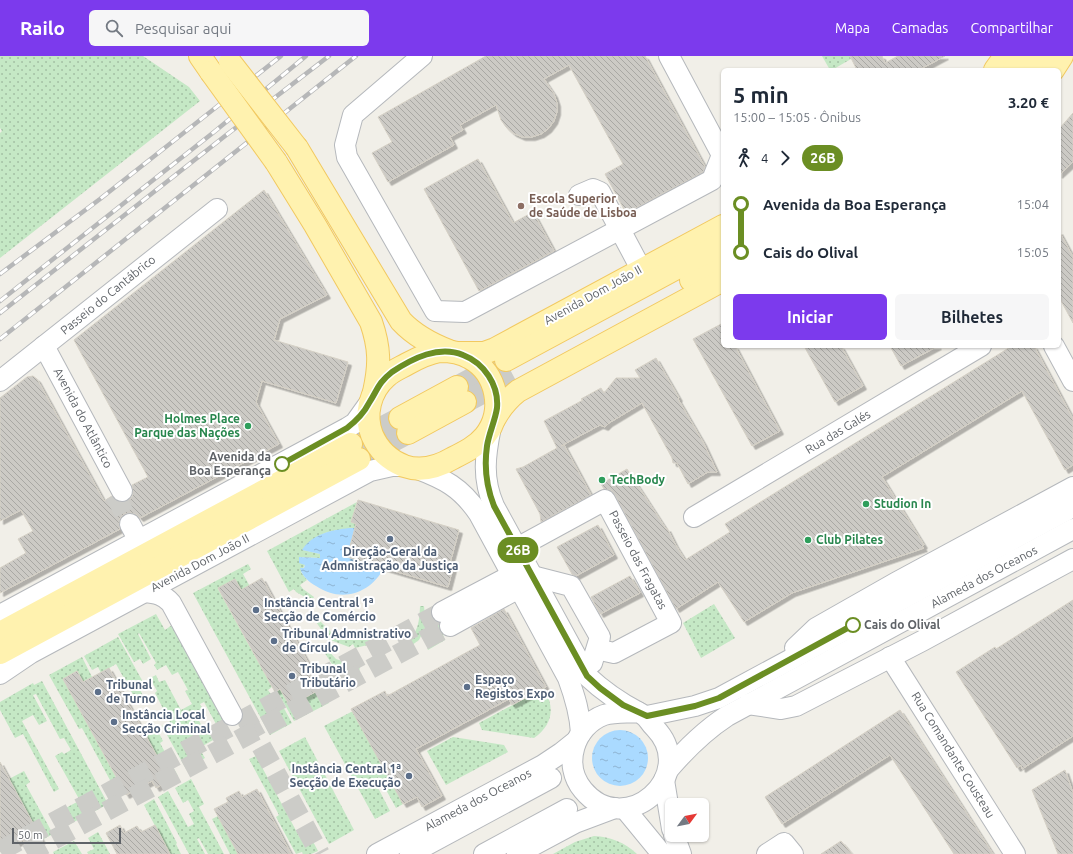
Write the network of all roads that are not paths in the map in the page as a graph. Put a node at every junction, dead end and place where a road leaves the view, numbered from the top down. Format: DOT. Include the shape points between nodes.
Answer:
graph roads {
  1 [pos="187,56"];
  2 [pos="422,56"];
  3 [pos="670,56"];
  4 [pos="1005,56"];
  5 [pos="1023,56"];
  6 [pos="1044,56"];
  7 [pos="1062,56"];
  8 [pos="219,60"];
  9 [pos="996,68"];
  10 [pos="1015,68"];
  11 [pos="1036,68"];
  12 [pos="1054,68"];
  13 [pos="721,153"];
  14 [pos="721,158"];
  15 [pos="579,195"];
  16 [pos="217,209"];
  17 [pos="721,227"];
  18 [pos="620,229"];
  19 [pos="721,244"];
  20 [pos="721,264"];
  21 [pos="641,269"];
  22 [pos="721,281"];
  23 [pos="978,348"];
  24 [pos="1062,348"];
  25 [pos="40,349"];
  26 [pos="455,352"];
  27 [pos="0,381"];
  28 [pos="1073,382"];
  29 [pos="461,394"];
  30 [pos="372,397"];
  31 [pos="493,422"];
  32 [pos="404,425"];
  33 [pos="410,467"];
  34 [pos="1073,487"];
  35 [pos="118,493"];
  36 [pos="1073,507"];
  37 [pos="694,517"];
  38 [pos="1073,529"];
  39 [pos="517,548"];
  40 [pos="1073,559"];
  41 [pos="186,570"];
  42 [pos="521,580"];
  43 [pos="145,592"];
  44 [pos="2,616"];
  45 [pos="446,619"];
  46 [pos="0,633"];
  47 [pos="870,639"];
  48 [pos="605,651"];
  49 [pos="32,653"];
  50 [pos="0,654"];
  51 [pos="890,657"];
  52 [pos="781,664"];
  53 [pos="0,674"];
  54 [pos="587,676"];
  55 [pos="845,681"];
  56 [pos="748,704"];
  57 [pos="642,714"];
  58 [pos="579,737"];
  59 [pos="666,775"];
  60 [pos="551,778"];
  61 [pos="669,798"];
  62 [pos="567,809"];
  63 [pos="620,809"];
  64 [pos="677,842"];
  65 [pos="377,854"];
  66 [pos="410,854"];
  67 [pos="484,854"];
  68 [pos="517,854"];
  69 [pos="662,854"];
  70 [pos="682,854"];
  71 [pos="767,854"];
  72 [pos="793,854"];
  73 [pos="1015,854"];
  1 -- 8 [label="street"];
  2 -- 18 [label="street" via="353,115 344,145 347,157 435,311 464,312"];
  3 -- 13 [label="street"];
  4 -- 9 [label="main road"];
  5 -- 10 [label="main road"];
  6 -- 11 [label="main road"];
  7 -- 12 [label="main road"];
  8 -- 26 [label="main road, bridge" via="297,148 401,321 416,335"];
  8 -- 30 [label="main road, bridge" via="371,322 379,356 378,374"];
  14 -- 18 [label="street" via="712,180"];
  15 -- 18 [label="street" via="593,189 600,192"];
  16 -- 25 [label="street, Passeio do Cantábrico"];
  17 -- 21 [label="main road, Avenida Dom João II"];
  18 -- 21 [label="street"];
  19 -- 20 [label="main road, Avenida Dom João II" via="510,368"];
  21 -- 26 [label="main road, Avenida Dom João II" via="495,349 484,353"];
  22 -- 31 [label="main road" via="518,391 505,403"];
  23 -- 37 [label="street, Rua das Galés"];
  24 -- 28 [label="street"];
  25 -- 27 [label="street, Passeio do Cantábrico"];
  25 -- 35 [label="street, Avenida do Atlântico"];
  26 -- 30 [label="main road" via="430,353 408,364 386,377"];
  26 -- 31 [label="main road" via="478,363 490,379 496,398"];
  29 -- 32 [label="main road"];
  30 -- 33 [label="main road" via="368,412 375,441 380,449 396,462"];
  30 -- 44 [label="street" via="359,418 347,428 139,530"];
  31 -- 33 [label="main road" via="479,443 444,463 435,467"];
  31 -- 39 [label="street" via="487,446 486,479 494,506"];
  33 -- 41 [label="street, Avenida Dom João II" via="392,466 370,470"];
  33 -- 42 [label="street" via="434,475 462,492"];
  34 -- 52 [label="street, Alameda dos Oceanos" via="816,628"];
  36 -- 52 [label="street, Alameda dos Oceanos"];
  38 -- 47 [label="street, Alameda dos Oceanos"];
  39 -- 42 [label="street"];
  39 -- 48 [label="street, Passeio das Fragatas" via="606,500 671,623 614,654"];
  40 -- 51 [label="street"];
  41 -- 43 [label="street, Avenida Dom João II"];
  41 -- 43 [label="street" via="180,584 181,597 237,712 171,603 161,595"];
  42 -- 45 [label="street"];
  42 -- 54 [label="street"];
  42 -- 54 [label="street" via="571,586 600,637"];
  42 -- 58 [label="street" via="568,678 580,715"];
  43 -- 49 [label="street, Avenida Dom João II"];
  46 -- 50 [label="main road, Avenida Dom João II" via="355,451"];
  47 -- 55 [label="street"];
  47 -- 56 [label="street, Alameda dos Oceanos"];
  49 -- 50 [label="main road"];
  49 -- 53 [label="street, Avenida Dom João II"];
  51 -- 55 [label="street"];
  51 -- 73 [label="street, Rua Comandante Cousteau"];
  52 -- 57 [label="street, Alameda dos Oceanos" via="719,698 695,706"];
  54 -- 57 [label="street" via="615,699"];
  55 -- 56 [label="street" via="789,708"];
  56 -- 59 [label="street, Alameda dos Oceanos" via="714,724 683,753"];
  57 -- 58 [label="street" via="604,715 595,720"];
  57 -- 59 [label="street" via="664,740 668,755"];
  58 -- 63 [label="street" via="573,751 573,770 581,788 595,802"];
  58 -- 65 [label="street, Alameda dos Oceanos" via="561,754"];
  59 -- 61 [label="street"];
  59 -- 63 [label="street" via="656,793 644,802 635,807"];
  60 -- 66 [label="street, Alameda dos Oceanos"];
  62 -- 67 [label="street"];
  63 -- 68 [label="street" via="575,823"];
  63 -- 69 [label="street"];
  64 -- 70 [label="street"];
  71 -- 72 [label="street" via="784,843"];
}
